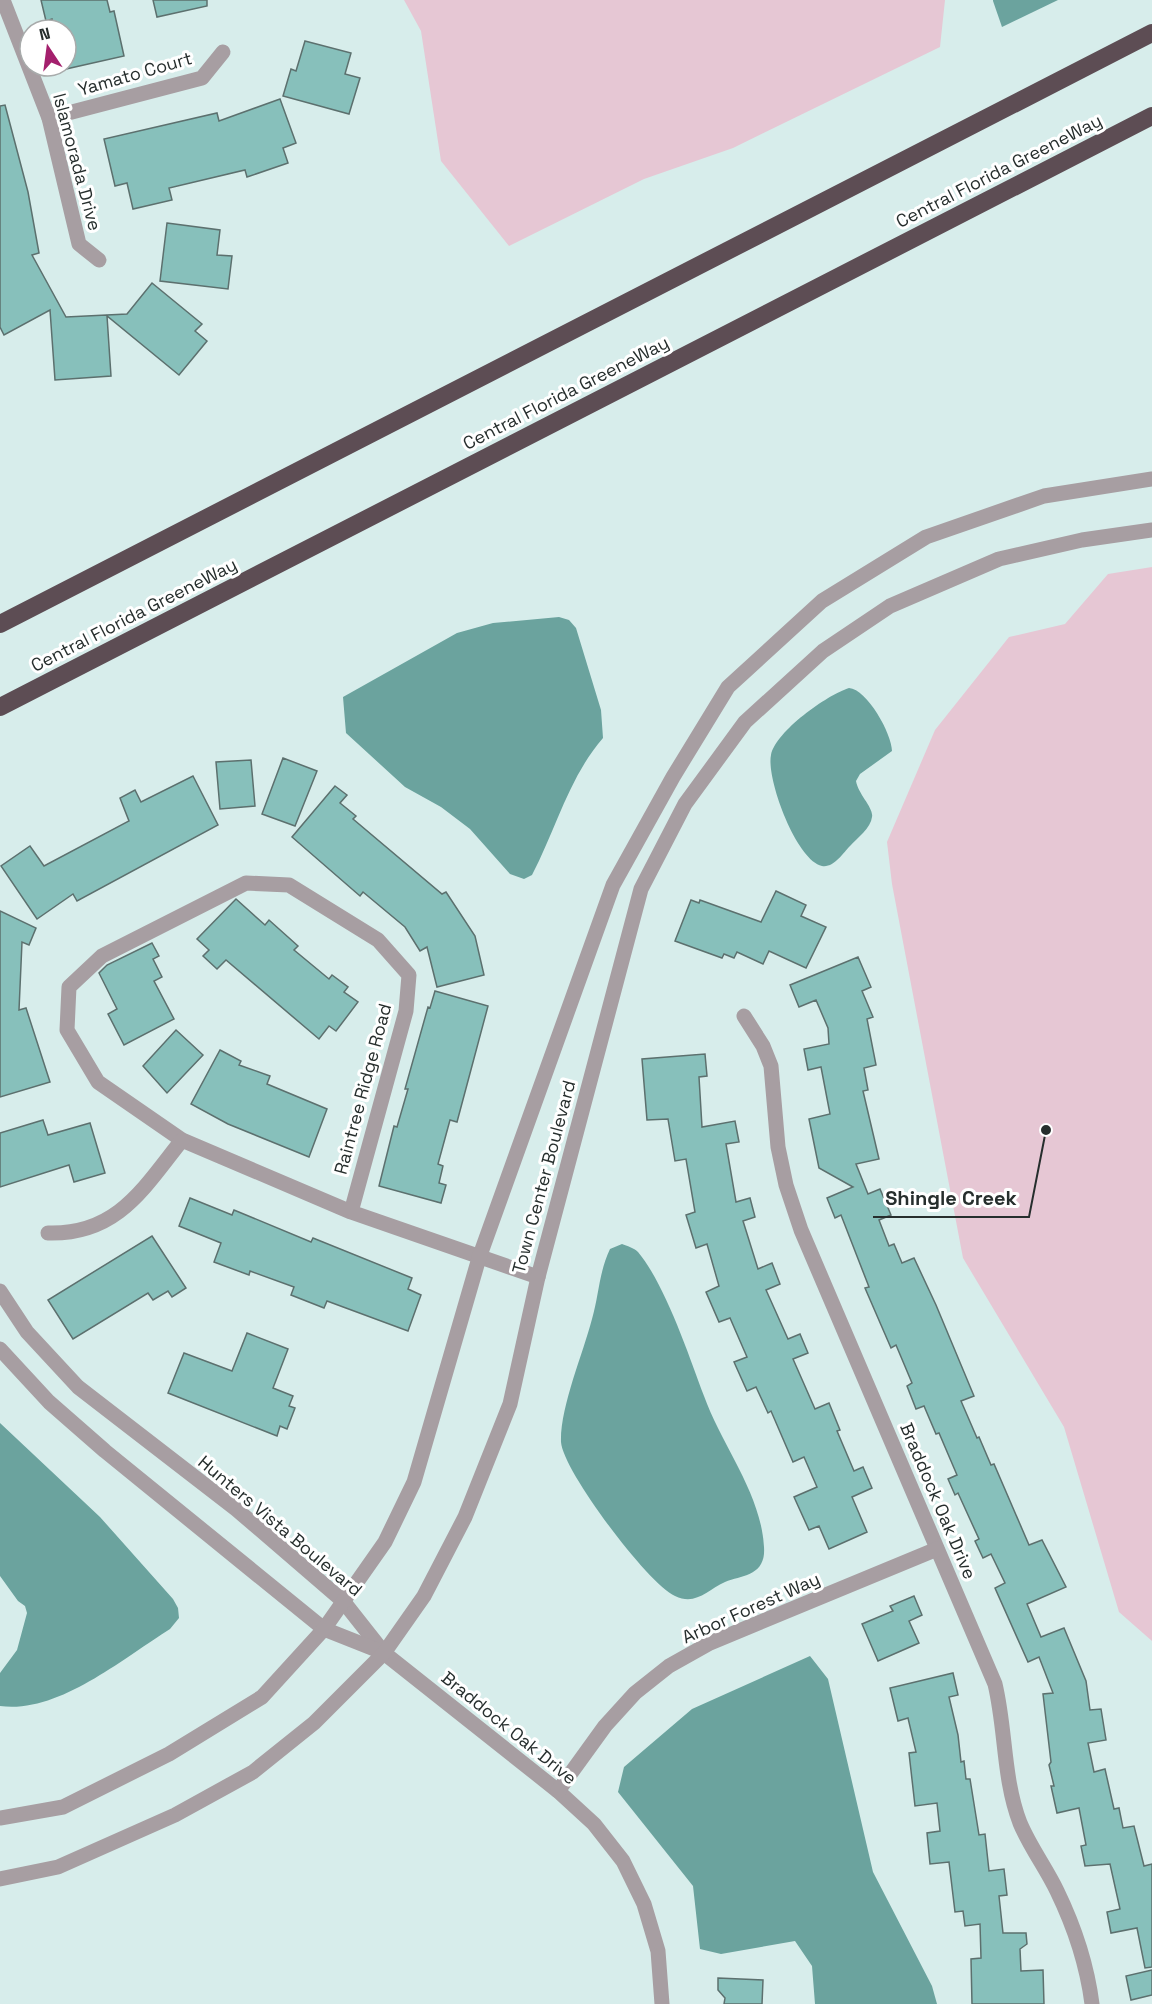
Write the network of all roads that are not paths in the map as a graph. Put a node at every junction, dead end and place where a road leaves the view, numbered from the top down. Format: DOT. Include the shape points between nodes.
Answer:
graph roads {
  1 [pos="3,0"];
  2 [pos="1152,33"];
  3 [pos="223,52"];
  4 [pos="1152,116"];
  5 [pos="49,118"];
  6 [pos="99,260"];
  7 [pos="1152,479"];
  8 [pos="1152,530"];
  9 [pos="0,624"];
  10 [pos="0,707"];
  11 [pos="744,1016"];
  12 [pos="182,1140"];
  13 [pos="351,1212"];
  14 [pos="48,1233"];
  15 [pos="479,1258"];
  16 [pos="538,1277"];
  17 [pos="0,1291"];
  18 [pos="0,1348"];
  19 [pos="938,1549"];
  20 [pos="344,1601"];
  21 [pos="324,1629"];
  22 [pos="384,1653"];
  23 [pos="558,1791"];
  24 [pos="0,1818"];
  25 [pos="0,1879"];
  26 [pos="662,2004"];
  27 [pos="1092,2004"];
  1 -- 5 [label="street, Islamorada Drive"];
  2 -- 9 [label="highway"];
  3 -- 5 [label="street, Yamato Court" via="202,78"];
  4 -- 10 [label="highway, Central Florida GreeneWay"];
  5 -- 6 [label="street, Islamorada Drive" via="80,244"];
  7 -- 15 [label="street, Town Center Boulevard" via="1044,496 926,537 822,602 728,687 613,885"];
  8 -- 16 [label="street, Town Center Boulevard" via="999,558 890,606 823,651 745,722 685,804 641,889"];
  11 -- 19 [label="street, Braddock Oak Drive" via="771,1066 778,1147 797,1219"];
  12 -- 13 [label="street, Raintree Ridge Road"];
  12 -- 13 [label="street, Raintree Ridge Road" via="98,1082 67,1030 69,987 102,956 246,883 289,885 378,940 410,975 406,1011"];
  12 -- 14 [label="street" via="131,1204 90,1229 72,1234"];
  13 -- 15 [label="street, Raintree Ridge Road"];
  15 -- 16 [label="street, Raintree Ridge Road"];
  15 -- 20 [label="street, Town Center Boulevard" via="414,1482 385,1542"];
  16 -- 22 [label="street, Town Center Boulevard" via="510,1404 465,1517 424,1596"];
  17 -- 20 [label="street, Hunters Vista Boulevard" via="27,1332 78,1387 236,1509"];
  18 -- 21 [label="street" via="49,1402 105,1451"];
  19 -- 23 [label="street, Arbor Forest Way" via="710,1643 669,1666 635,1693 605,1726"];
  19 -- 27 [label="street, Braddock Oak Drive" via="995,1684 1003,1716 1012,1795 1021,1824 1076,1936"];
  20 -- 21 [label="street, Town Center Boulevard"];
  20 -- 22 [label="street, Hunters Vista Boulevard"];
  21 -- 22 [label="street"];
  21 -- 24 [label="street, Town Center Boulevard" via="262,1697 169,1754 63,1807"];
  22 -- 23 [label="street, Braddock Oak Drive"];
  22 -- 25 [label="street, Town Center Boulevard" via="315,1723 253,1772 175,1815 58,1867"];
  23 -- 26 [label="street, Braddock Oak Drive" via="594,1824 623,1861 644,1904 658,1952"];
}
